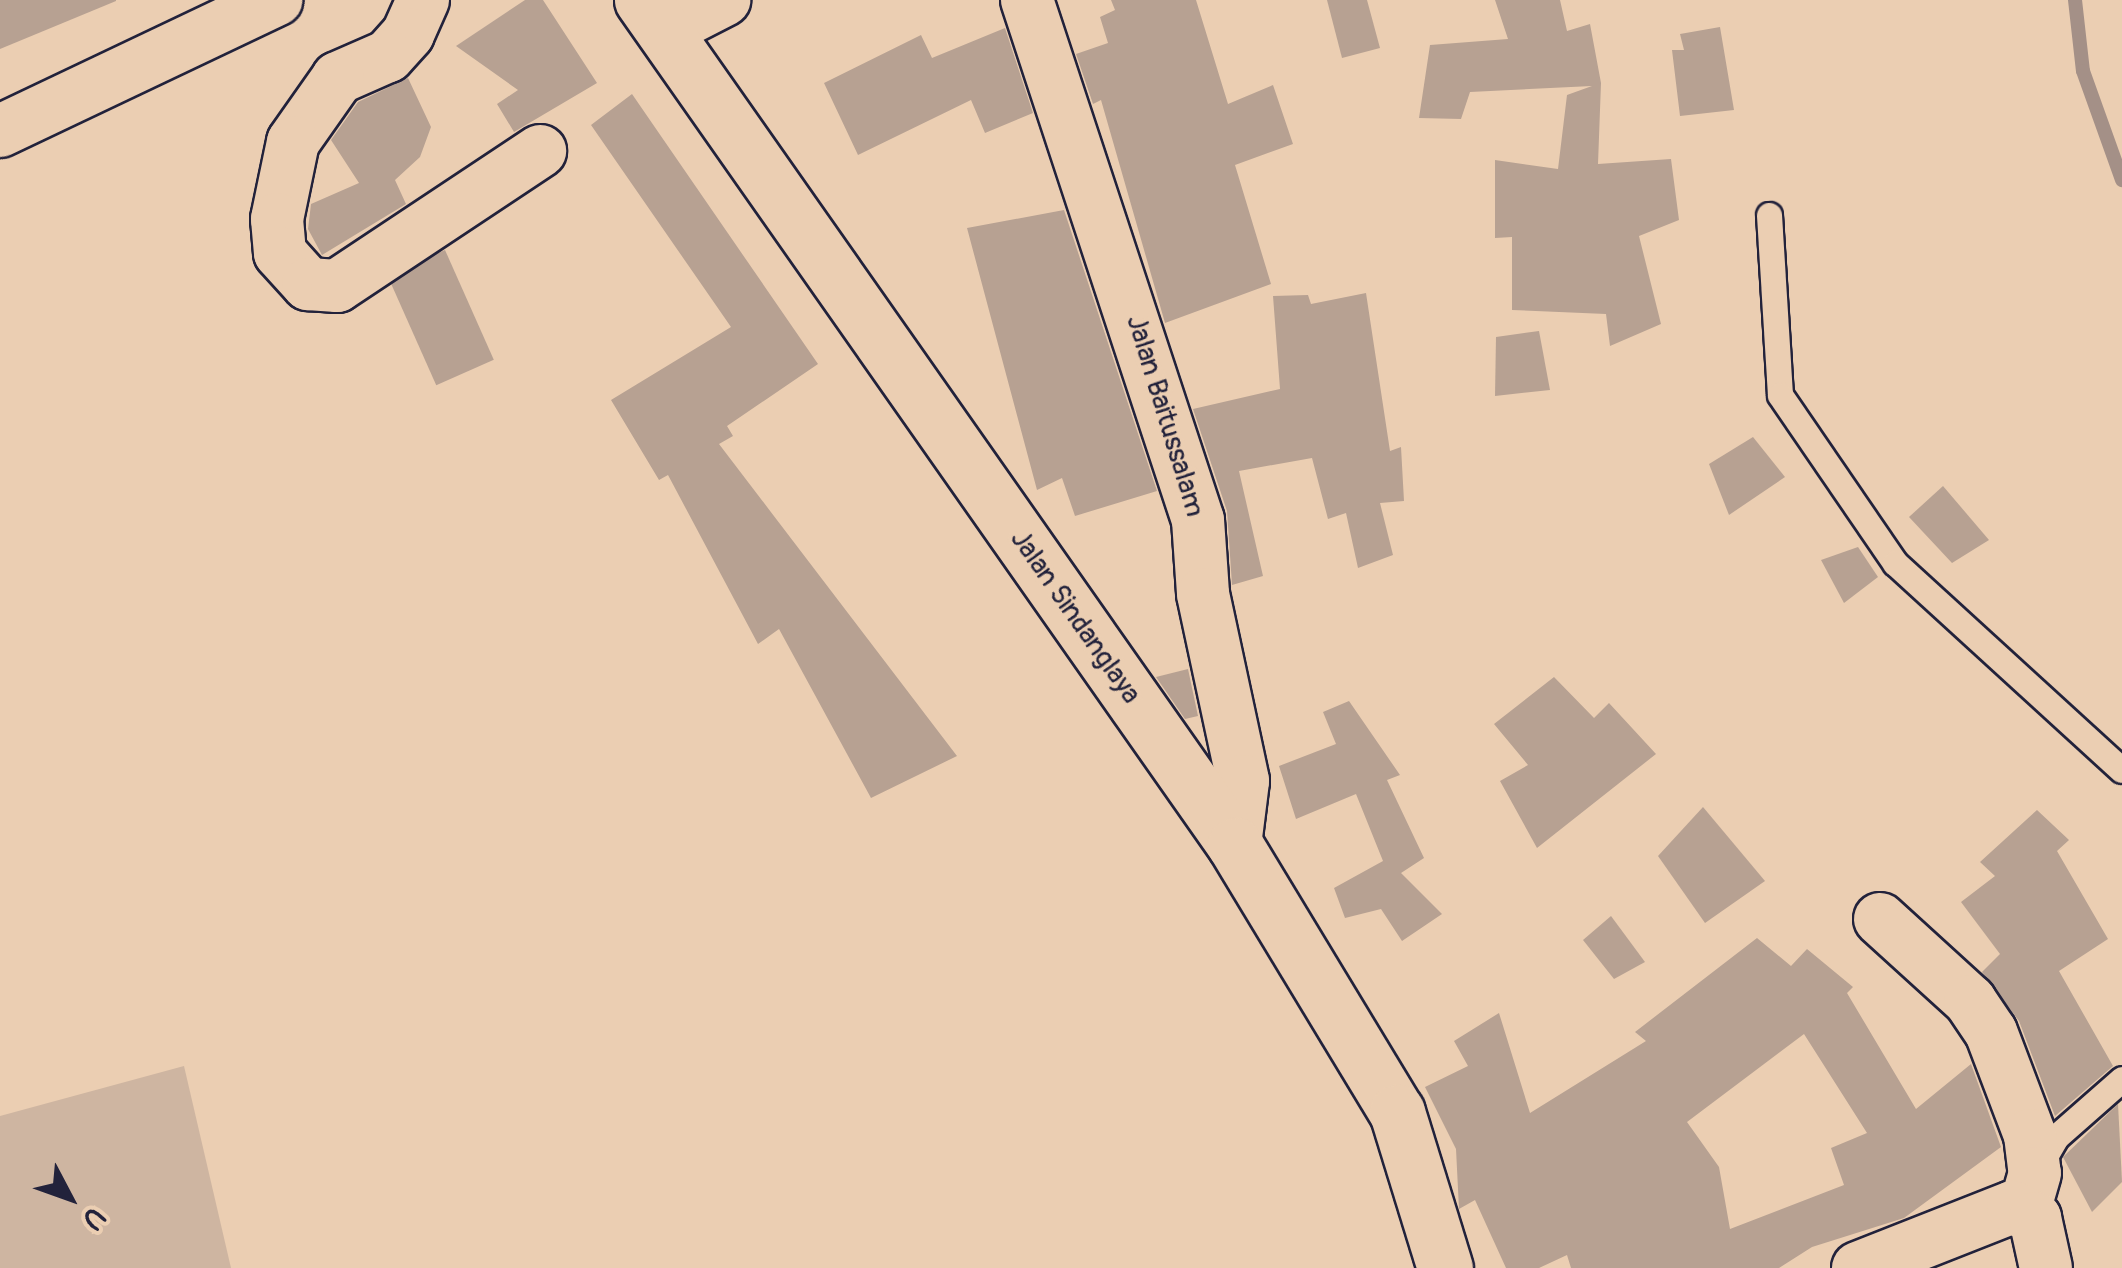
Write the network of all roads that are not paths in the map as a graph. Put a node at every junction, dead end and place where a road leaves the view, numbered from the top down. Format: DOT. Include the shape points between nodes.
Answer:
graph roads {
  1 [pos="276,0"];
  2 [pos="423,0"];
  3 [pos="724,0"];
  4 [pos="1027,0"];
  5 [pos="653,16"];
  6 [pos="0,131"];
  7 [pos="540,151"];
  8 [pos="1769,215"];
  9 [pos="2122,770"];
  10 [pos="1236,844"];
  11 [pos="1880,920"];
  12 [pos="2122,1080"];
  13 [pos="2030,1190"];
  14 [pos="1444,1268"];
  15 [pos="1858,1268"];
  16 [pos="2046,1268"];
  1 -- 6 [label="street"];
  2 -- 7 [label="street" via="408,34 388,56 338,78 294,142 280,253 308,284 337,286"];
  3 -- 5 [label="street"];
  4 -- 10 [label="street, Jalan Baitussalam" via="1198,520 1203,594 1242,781"];
  5 -- 10 [label="street, Jalan Sindanglaya"];
  8 -- 9 [label="lane" via="1780,395 1895,564"];
  10 -- 14 [label="street, Jalan Sindanglaya" via="1397,1112"];
  11 -- 13 [label="street" via="1970,1001 1990,1032"];
  12 -- 13 [label="lane" via="2056,1137"];
  13 -- 15 [label="street"];
  13 -- 16 [label="street"];
}
